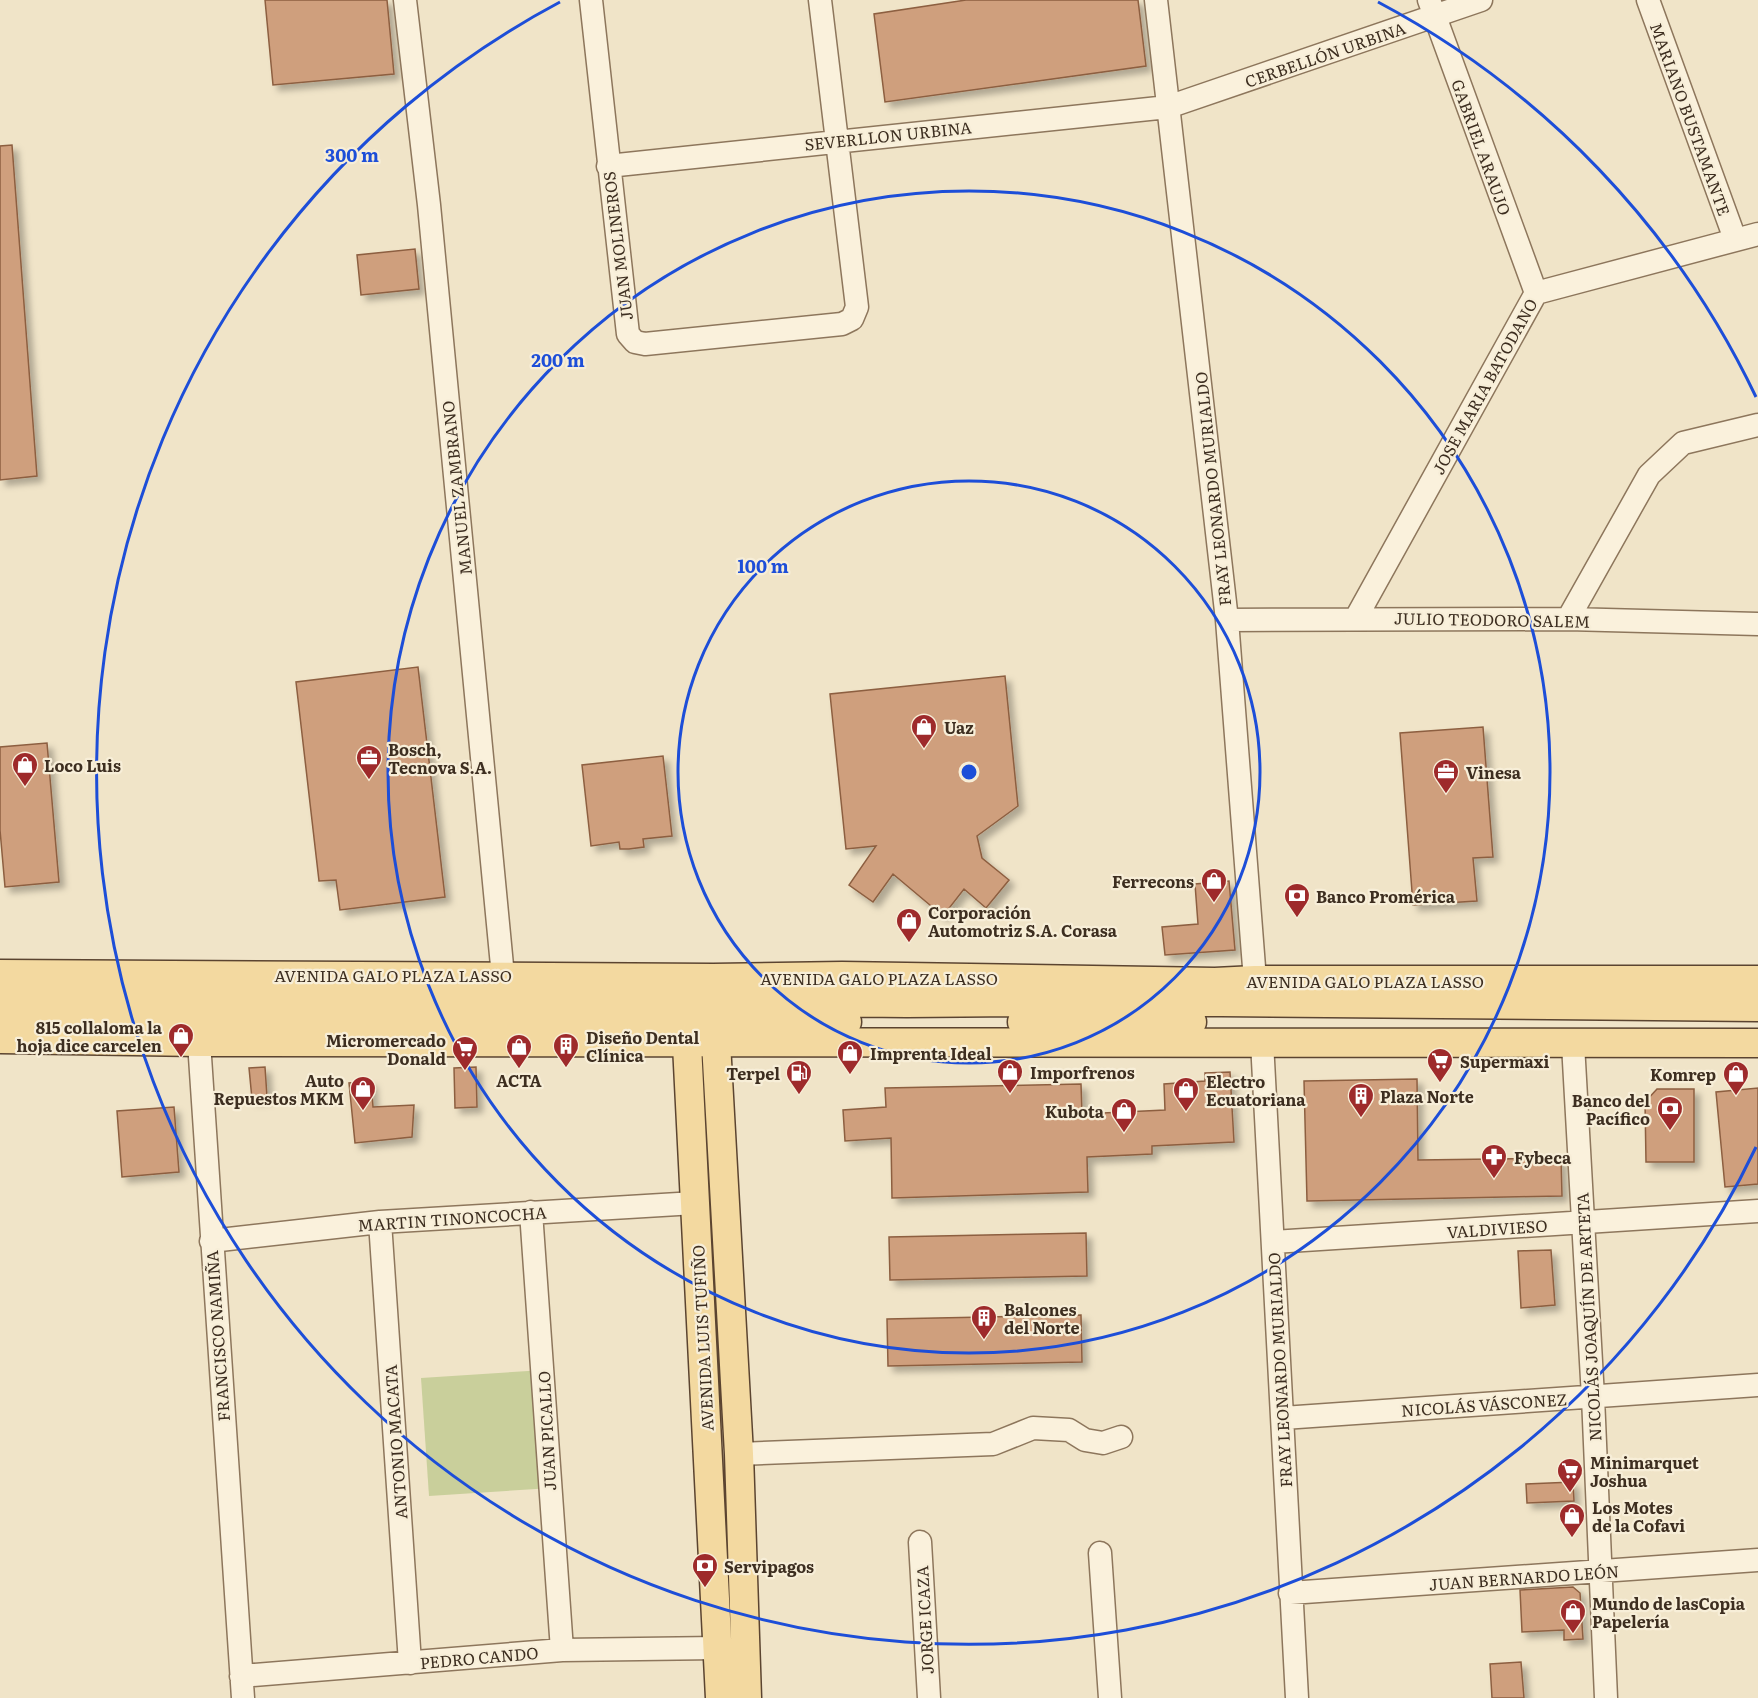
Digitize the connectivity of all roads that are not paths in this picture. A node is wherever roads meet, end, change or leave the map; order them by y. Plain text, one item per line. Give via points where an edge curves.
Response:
1 (405, 0) edge
2 (591, 0) edge
3 (820, 0) edge
4 (1156, 0) edge
5 (1481, 0) edge
6 (1648, 0) edge
7 (1432, 8) edge
8 (1168, 107) junction
9 (836, 140) junction
10 (608, 166) junction
11 (1758, 234) edge
12 (1735, 239) junction
13 (1536, 293) junction
14 (1758, 424) edge
15 (1356, 618) junction
16 (1568, 619) junction
17 (1227, 620) junction
18 (1758, 624) edge
19 (0, 974) edge
20 (503, 976) junction
21 (1255, 980) junction
22 (1758, 980) edge
23 (0, 998) edge
24 (197, 1007) junction
25 (1758, 1007) edge
26 (685, 1011) junction
27 (714, 1011) junction
28 (0, 1018) edge
29 (1758, 1026) edge
30 (0, 1039) edge
31 (1262, 1042) junction
32 (1758, 1043) edge
33 (1573, 1044) junction
34 (695, 1203) junction
35 (1758, 1211) edge
36 (531, 1212) junction
37 (380, 1222) junction
38 (1582, 1223) junction
39 (211, 1241) junction
40 (1273, 1242) junction
41 (1758, 1385) edge
42 (1593, 1397) junction
43 (1282, 1418) junction
44 (1121, 1437) dead end
45 (739, 1454) junction
46 (920, 1542) dead end
47 (1100, 1553) dead end
48 (1758, 1560) edge
49 (1601, 1571) junction
50 (1290, 1593) junction
51 (717, 1648) junction
52 (562, 1650) junction
53 (410, 1663) junction
54 (241, 1676) junction
55 (733, 1693) edge
56 (243, 1698) edge
57 (929, 1698) edge
58 (1110, 1698) edge
59 (1297, 1698) edge
60 (1606, 1698) edge

1 - 20 street, MANUEL ZAMBRANO via 429,205
2 - 10 street, JUAN MOLINEROS
3 - 9 street
4 - 8 street, FRAY LEONARDO MURIALDO
5 - 7 street, CERBELLÓN URBINA
6 - 12 street, MARIANO BUSTAMANTE
7 - 8 street, CERBELLÓN URBINA
7 - 13 street, GABRIEL ARAUJO
8 - 9 street, SEVERLLON URBINA
8 - 17 street, FRAY LEONARDO MURIALDO
9 - 10 street, SEVERLLON URBINA
9 - 10 street, JUAN MOLINEROS via 857,307 852,319 831,325 635,342 628,334
11 - 12 street, JOSE MARIA BATODANO
12 - 13 street, JOSE MARIA BATODANO
13 - 15 street, JOSE MARIA BATODANO
14 - 16 street via 1683,443 1649,474
15 - 16 street, JULIO TEODORO SALEM
15 - 17 street, JULIO TEODORO SALEM
16 - 18 street, JULIO TEODORO SALEM
17 - 21 street, FRAY LEONARDO MURIALDO
19 - 24 main road, AVENIDA GALO PLAZA LASSO
20 - 24 main road, AVENIDA GALO PLAZA LASSO
20 - 26 main road, AVENIDA GALO PLAZA LASSO
21 - 22 main road, AVENIDA GALO PLAZA LASSO
21 - 27 main road, AVENIDA GALO PLAZA LASSO via 842,976
23 - 24 main road, AVENIDA GALO PLAZA LASSO
24 - 26 main road, AVENIDA GALO PLAZA LASSO
24 - 26 main road, AVENIDA GALO PLAZA LASSO
24 - 28 main road, AVENIDA GALO PLAZA LASSO
24 - 30 main road, AVENIDA GALO PLAZA LASSO
24 - 39 street, FRANCISCO NAMIÑA
25 - 27 main road, AVENIDA GALO PLAZA LASSO via 1121,1001
26 - 27 main road, AVENIDA GALO PLAZA LASSO
26 - 27 main road, AVENIDA GALO PLAZA LASSO
26 - 34 main road, AVENIDA LUIS TUFIÑO
27 - 29 main road, AVENIDA GALO PLAZA LASSO
27 - 31 main road, AVENIDA GALO PLAZA LASSO
27 - 45 main road, AVENIDA LUIS TUFIÑO
31 - 33 main road, AVENIDA GALO PLAZA LASSO
31 - 40 street, FRAY LEONARDO MURIALDO
32 - 33 main road, AVENIDA GALO PLAZA LASSO
33 - 38 street, NICOLÁS JOAQUÍN DE ARTETA
34 - 36 street, MARTIN TINONCOCHA
34 - 51 main road, AVENIDA LUIS TUFIÑO
35 - 38 street, VALDIVIESO
36 - 37 street, MARTIN TINONCOCHA
36 - 52 street, JUAN PICALLO
37 - 39 street, MARTIN TINONCOCHA
37 - 53 street, ANTONIO MACATA
38 - 40 street, VALDIVIESO
38 - 42 street, NICOLÁS JOAQUÍN DE ARTETA
39 - 54 street, FRANCISCO NAMIÑA
40 - 43 street, FRAY LEONARDO MURIALDO
41 - 42 street, NICOLÁS VÁSCONEZ
42 - 43 street, NICOLÁS VÁSCONEZ
42 - 49 street, NICOLÁS JOAQUÍN DE ARTETA
43 - 50 street, FRAY LEONARDO MURIALDO
44 - 45 street via 1103,1443 1085,1440 1069,1430 1033,1428 993,1444
45 - 55 main road, AVENIDA LUIS TUFIÑO
46 - 57 street, JORGE ICAZA
47 - 58 street
48 - 49 street, JUAN BERNARDO LEÓN
49 - 50 street, JUAN BERNARDO LEÓN
49 - 60 street, NICOLÁS JOAQUÍN DE ARTETA
50 - 59 street, FRAY LEONARDO MURIALDO
51 - 52 street, PEDRO CANDO
51 - 55 main road, AVENIDA LUIS TUFIÑO
52 - 53 street, PEDRO CANDO
53 - 54 street, PEDRO CANDO
54 - 56 street, FRANCISCO NAMIÑA

